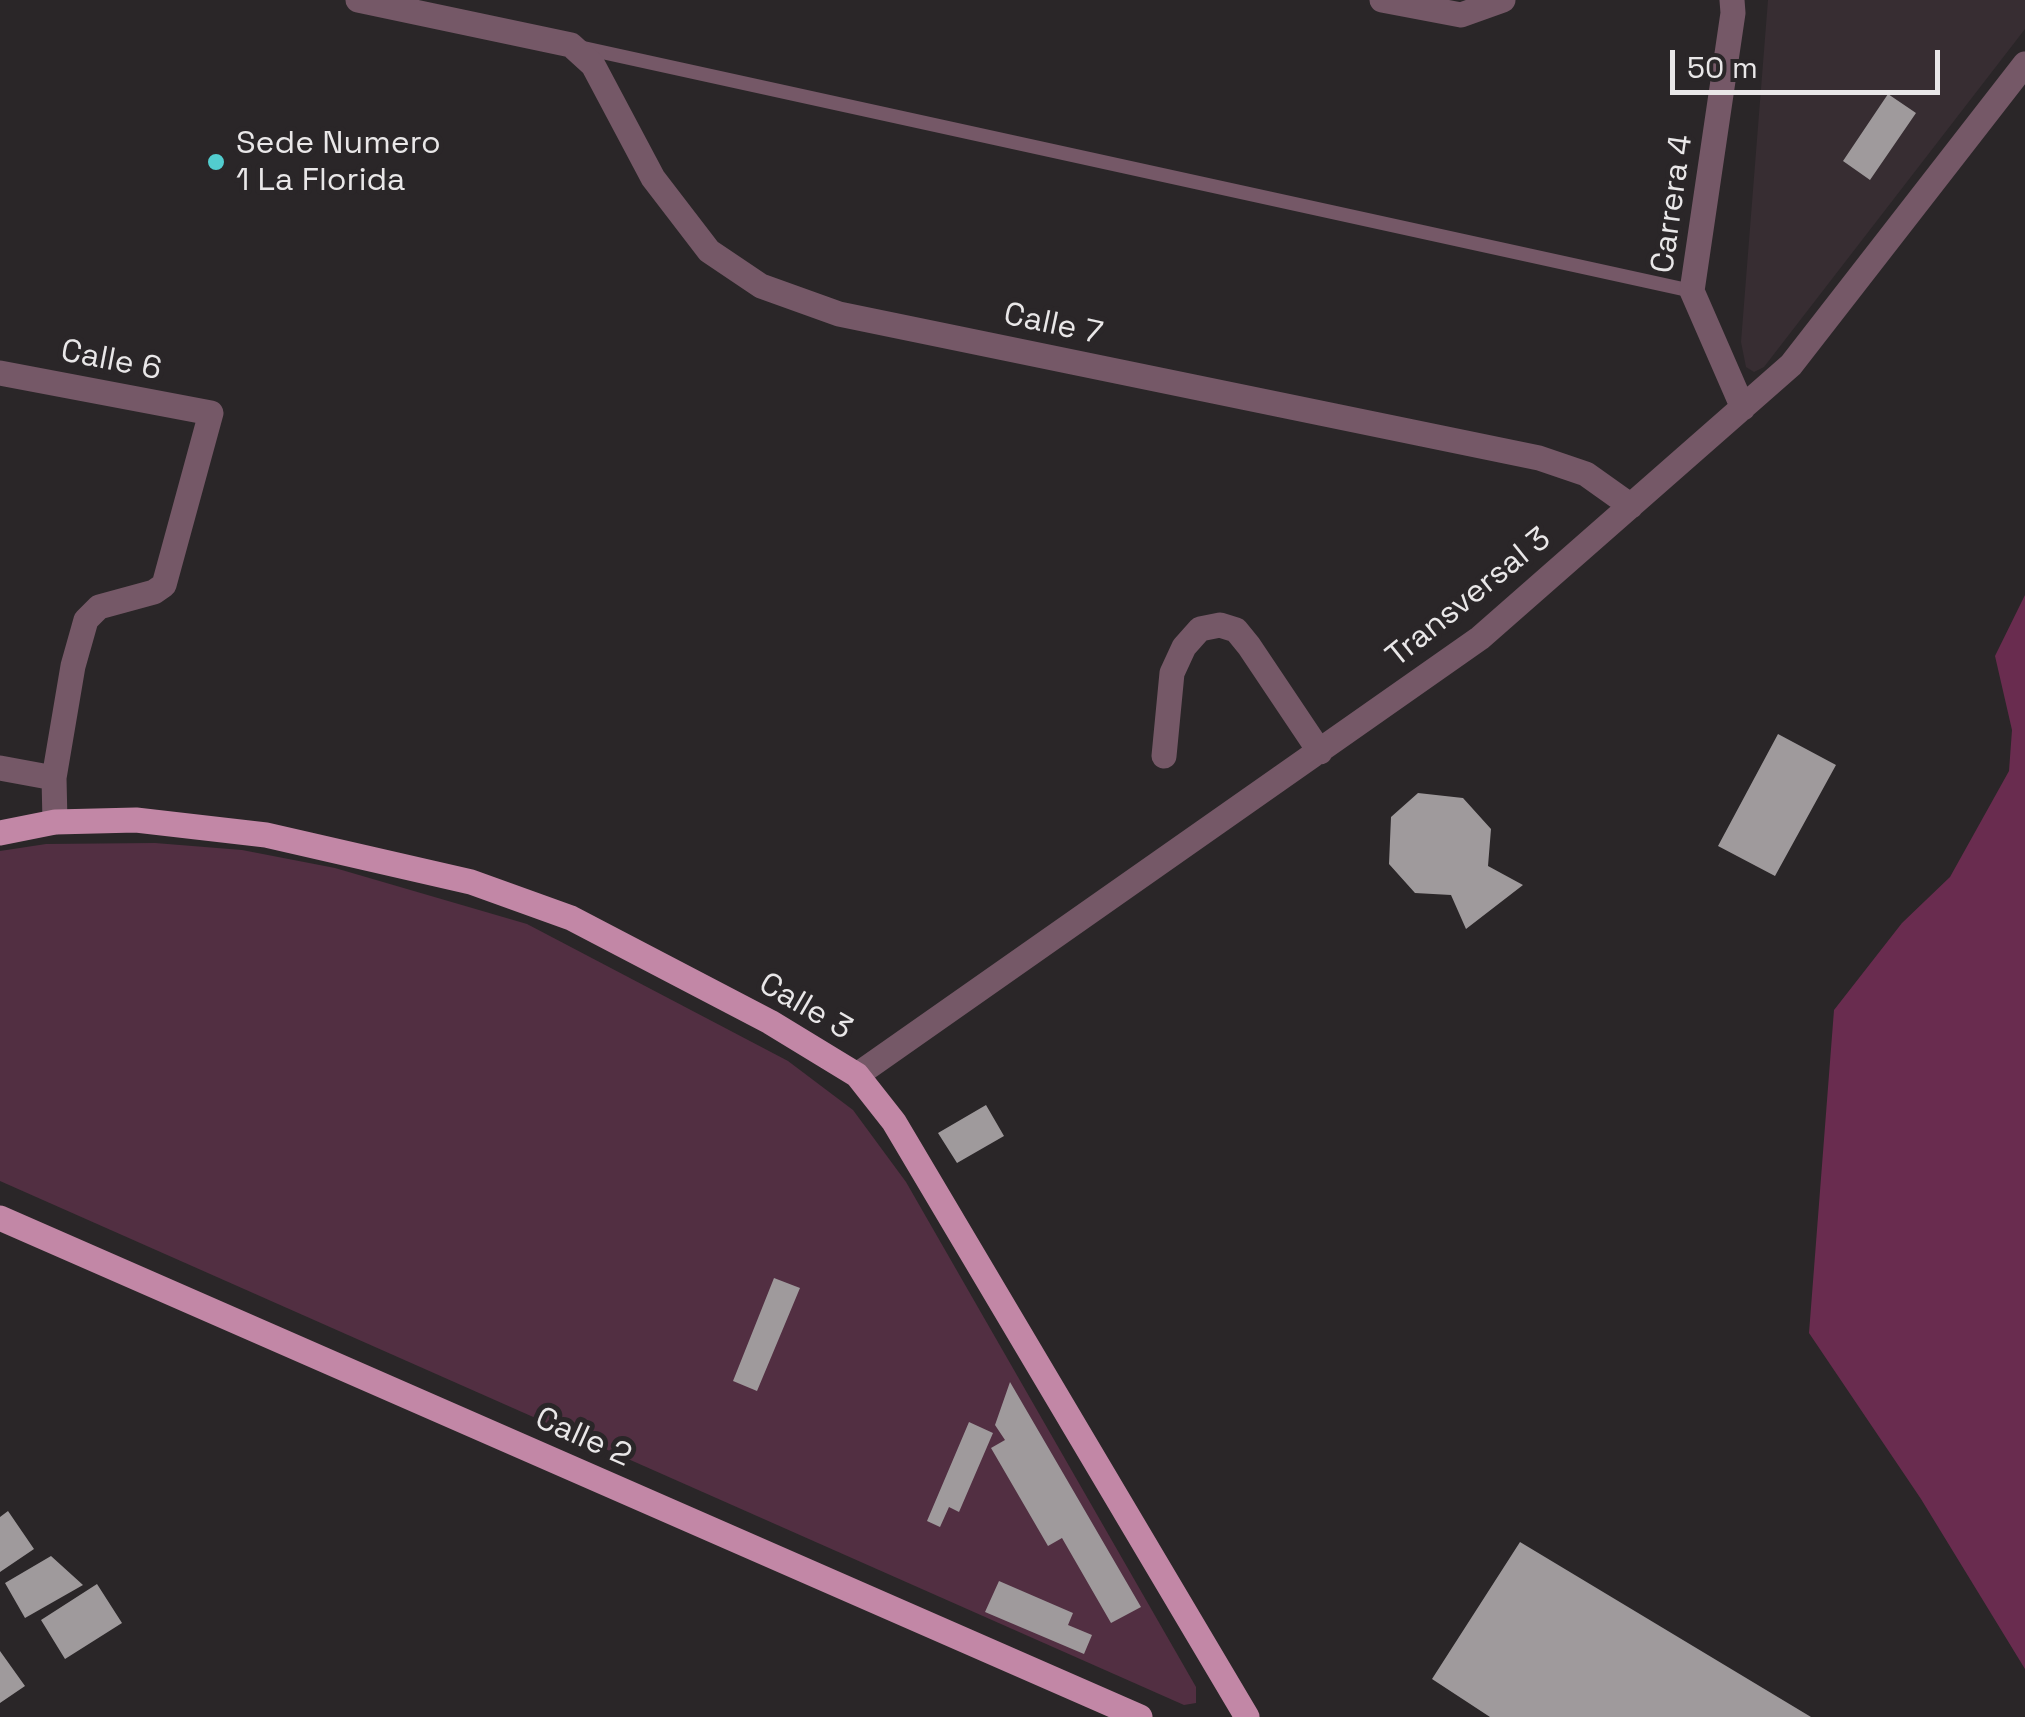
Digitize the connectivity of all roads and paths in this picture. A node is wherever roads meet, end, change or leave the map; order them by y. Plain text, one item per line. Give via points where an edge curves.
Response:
1 (358, 0) edge
2 (1382, 0) edge
3 (1502, 0) edge
4 (1732, 0) edge
5 (571, 46) junction
6 (2025, 64) edge
7 (1692, 291) junction
8 (0, 373) edge
9 (1743, 408) junction
10 (1631, 506) junction
11 (1320, 752) junction
12 (1164, 756) dead end
13 (0, 768) edge
14 (54, 778) junction
15 (55, 822) junction
16 (0, 833) edge
17 (857, 1075) junction
18 (0, 1218) edge
19 (1140, 1717) edge
20 (1247, 1717) edge

1 - 5 street
2 - 3 street via 1461,15
4 - 7 street, Carrera 4
5 - 7 lane
5 - 10 street, Calle 7 via 593,65 653,178 709,251 761,286 839,314 1539,458 1586,474
6 - 9 street, Transversal 3 via 1791,365
7 - 9 street, Carrera 4
8 - 14 street, Calle 6 via 210,413 164,585 99,608 86,620
9 - 10 street, Transversal 3
10 - 11 street, Transversal 3 via 1480,638
11 - 12 street via 1249,646 1220,624 1200,629 1172,673
11 - 17 street, Transversal 3
13 - 14 street
14 - 15 street
15 - 16 main road, Calle 3
15 - 17 main road, Calle 3 via 136,820 266,835 471,882 571,918
17 - 20 main road, Calle 3 via 894,1122
18 - 19 main road, Calle 2

